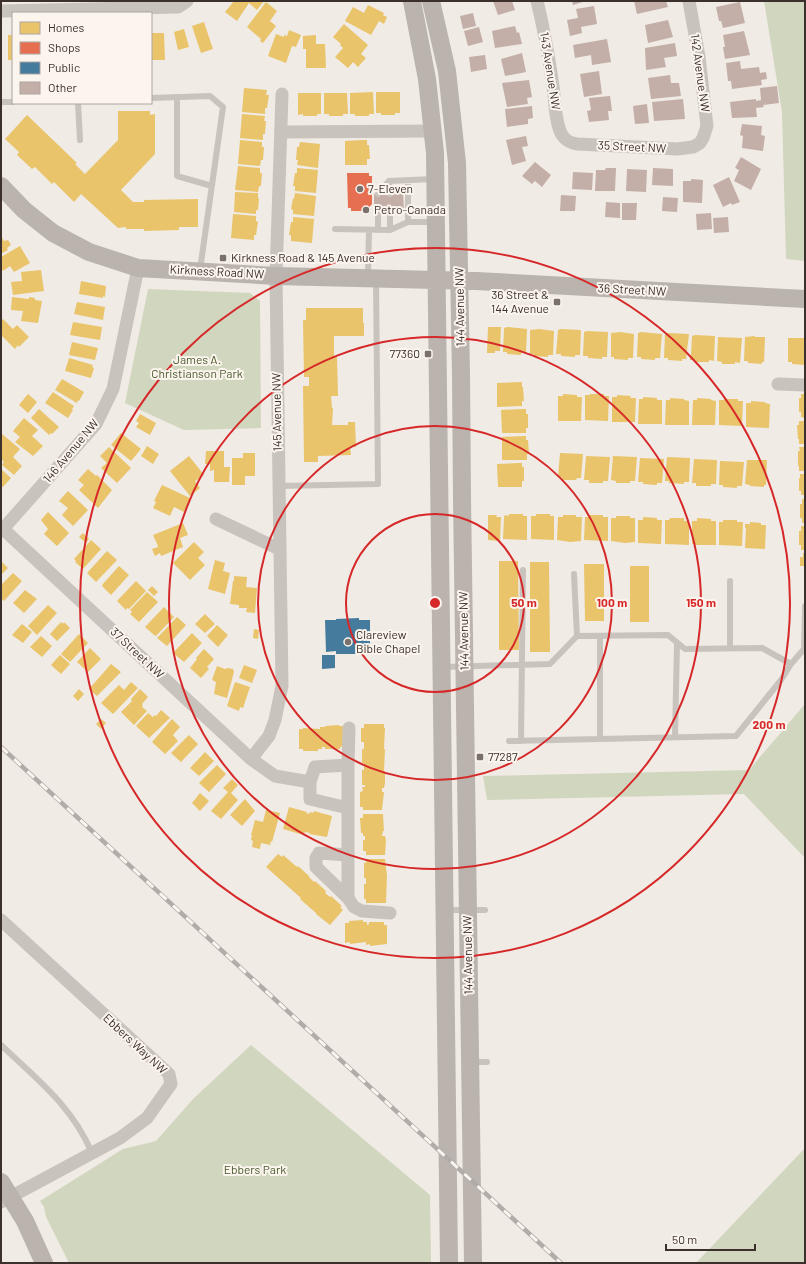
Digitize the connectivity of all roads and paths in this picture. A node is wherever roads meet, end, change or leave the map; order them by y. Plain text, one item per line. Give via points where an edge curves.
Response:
1 (187, 1) edge
2 (412, 1) edge
3 (431, 1) edge
4 (536, 1) edge
5 (689, 1) edge
6 (1, 11) edge
7 (282, 94) dead end
8 (177, 97) junction
9 (152, 98) edge
10 (1, 102) edge
11 (12, 102) edge
12 (78, 104) edge
13 (281, 132) junction
14 (432, 132) junction
15 (565, 139) joint
16 (80, 140) dead end
17 (700, 143) joint
18 (435, 179) junction
19 (408, 180) junction
20 (389, 181) junction
21 (1, 186) edge
22 (212, 186) junction
23 (378, 194) dead end
24 (390, 194) dead end
25 (378, 210) dead end
26 (390, 210) dead end
27 (408, 222) junction
28 (435, 222) junction
29 (335, 229) dead end
30 (369, 230) junction
31 (378, 230) junction
32 (390, 230) junction
33 (138, 268) junction
34 (200, 271) junction
35 (276, 276) junction
36 (372, 279) junction
37 (436, 281) junction
38 (459, 281) junction
39 (805, 299) edge
40 (778, 384) dead end
41 (805, 385) edge
42 (278, 486) junction
43 (216, 519) dead end
44 (2, 528) edge
45 (279, 549) junction
46 (523, 570) dead end
47 (574, 574) dead end
48 (730, 581) dead end
49 (805, 606) edge
50 (577, 636) junction
51 (600, 636) junction
52 (677, 642) junction
53 (730, 648) junction
54 (791, 664) junction
55 (522, 665) junction
56 (442, 666) junction
57 (464, 667) junction
58 (349, 728) dead end
59 (675, 737) junction
60 (600, 739) junction
61 (521, 740) junction
62 (509, 741) dead end
63 (251, 759) junction
64 (348, 765) junction
65 (310, 782) junction
66 (348, 808) junction
67 (348, 855) junction
68 (348, 898) junction
69 (444, 910) junction
70 (476, 910) junction
71 (390, 913) dead end
72 (1, 920) edge
73 (1, 1045) edge
74 (92, 1153) junction
75 (1, 1182) edge
76 (6, 1199) edge
77 (44, 1263) edge
78 (449, 1263) edge
79 (473, 1263) edge

1 - 6 street via 178,7 19,8
2 - 14 main road, 144 Avenue NW via 426,79
3 - 38 main road, 144 Avenue NW via 447,71 457,162
4 - 15 street, 143 Avenue NW via 558,124
5 - 17 street, 142 Avenue NW via 707,118
7 - 13 street, 145 Avenue NW
8 - 9 lane
8 - 22 lane via 177,176
8 - 22 lane via 210,96 223,107
10 - 11 lane
12 - 16 lane
13 - 14 street
13 - 35 street, 145 Avenue NW
14 - 18 main road, 144 Avenue NW
15 - 17 street, 35 Street NW via 577,144 677,149 693,147
18 - 19 lane
18 - 28 main road, 144 Avenue NW
19 - 20 lane
19 - 27 lane
20 - 23 lane
20 - 24 lane
21 - 33 main road, Kirkness Road NW via 24,210 53,233 89,252
22 - 34 lane
25 - 31 lane
26 - 32 lane
27 - 28 lane
27 - 32 lane
28 - 37 main road, 144 Avenue NW
29 - 30 lane
30 - 31 lane
30 - 36 lane
31 - 32 lane
33 - 34 main road, Kirkness Road NW
33 - 44 street, 146 Avenue NW via 113,389 96,424
34 - 35 main road, Kirkness Road NW
35 - 36 main road, Kirkness Road NW
35 - 42 street, 145 Avenue NW
36 - 37 main road, Kirkness Road NW
36 - 42 lane via 378,484
37 - 38 main road, Kirkness Road NW
37 - 56 main road, 144 Avenue NW
38 - 39 main road, 36 Street NW
38 - 57 main road, 144 Avenue NW
40 - 41 street
42 - 45 street, 145 Avenue NW
43 - 45 street
44 - 63 street, 37 Street NW
45 - 63 street, 145 Avenue NW via 282,686 269,736
46 - 55 lane
47 - 50 lane
48 - 53 lane
49 - 54 lane via 804,649
50 - 51 lane
50 - 55 lane via 550,664
51 - 52 lane via 668,635
51 - 60 lane
52 - 53 lane via 685,649
52 - 59 lane
53 - 54 lane via 762,648
54 - 59 lane via 736,736
55 - 57 lane
55 - 61 lane
56 - 57 lane
56 - 69 main road, 144 Avenue NW
57 - 70 main road, 144 Avenue NW
58 - 64 street
59 - 60 lane
60 - 61 lane
61 - 62 lane
63 - 65 street, 37 Street NW via 275,776
64 - 65 street via 315,767
64 - 66 street
65 - 66 street via 310,799
66 - 67 street
67 - 68 street
67 - 68 street via 319,853 316,858 316,867
68 - 71 street via 354,907 362,911
69 - 70 lane
69 - 78 main road, 144 Avenue NW
70 - 79 main road, 144 Avenue NW via 478,1062
72 - 74 street, Ebbers Way NW via 169,1074 172,1084 147,1118 120,1138
73 - 74 lane via 58,1100 78,1127
74 - 76 street, Ebbers Way NW
75 - 76 main road
76 - 77 main road via 34,1240

